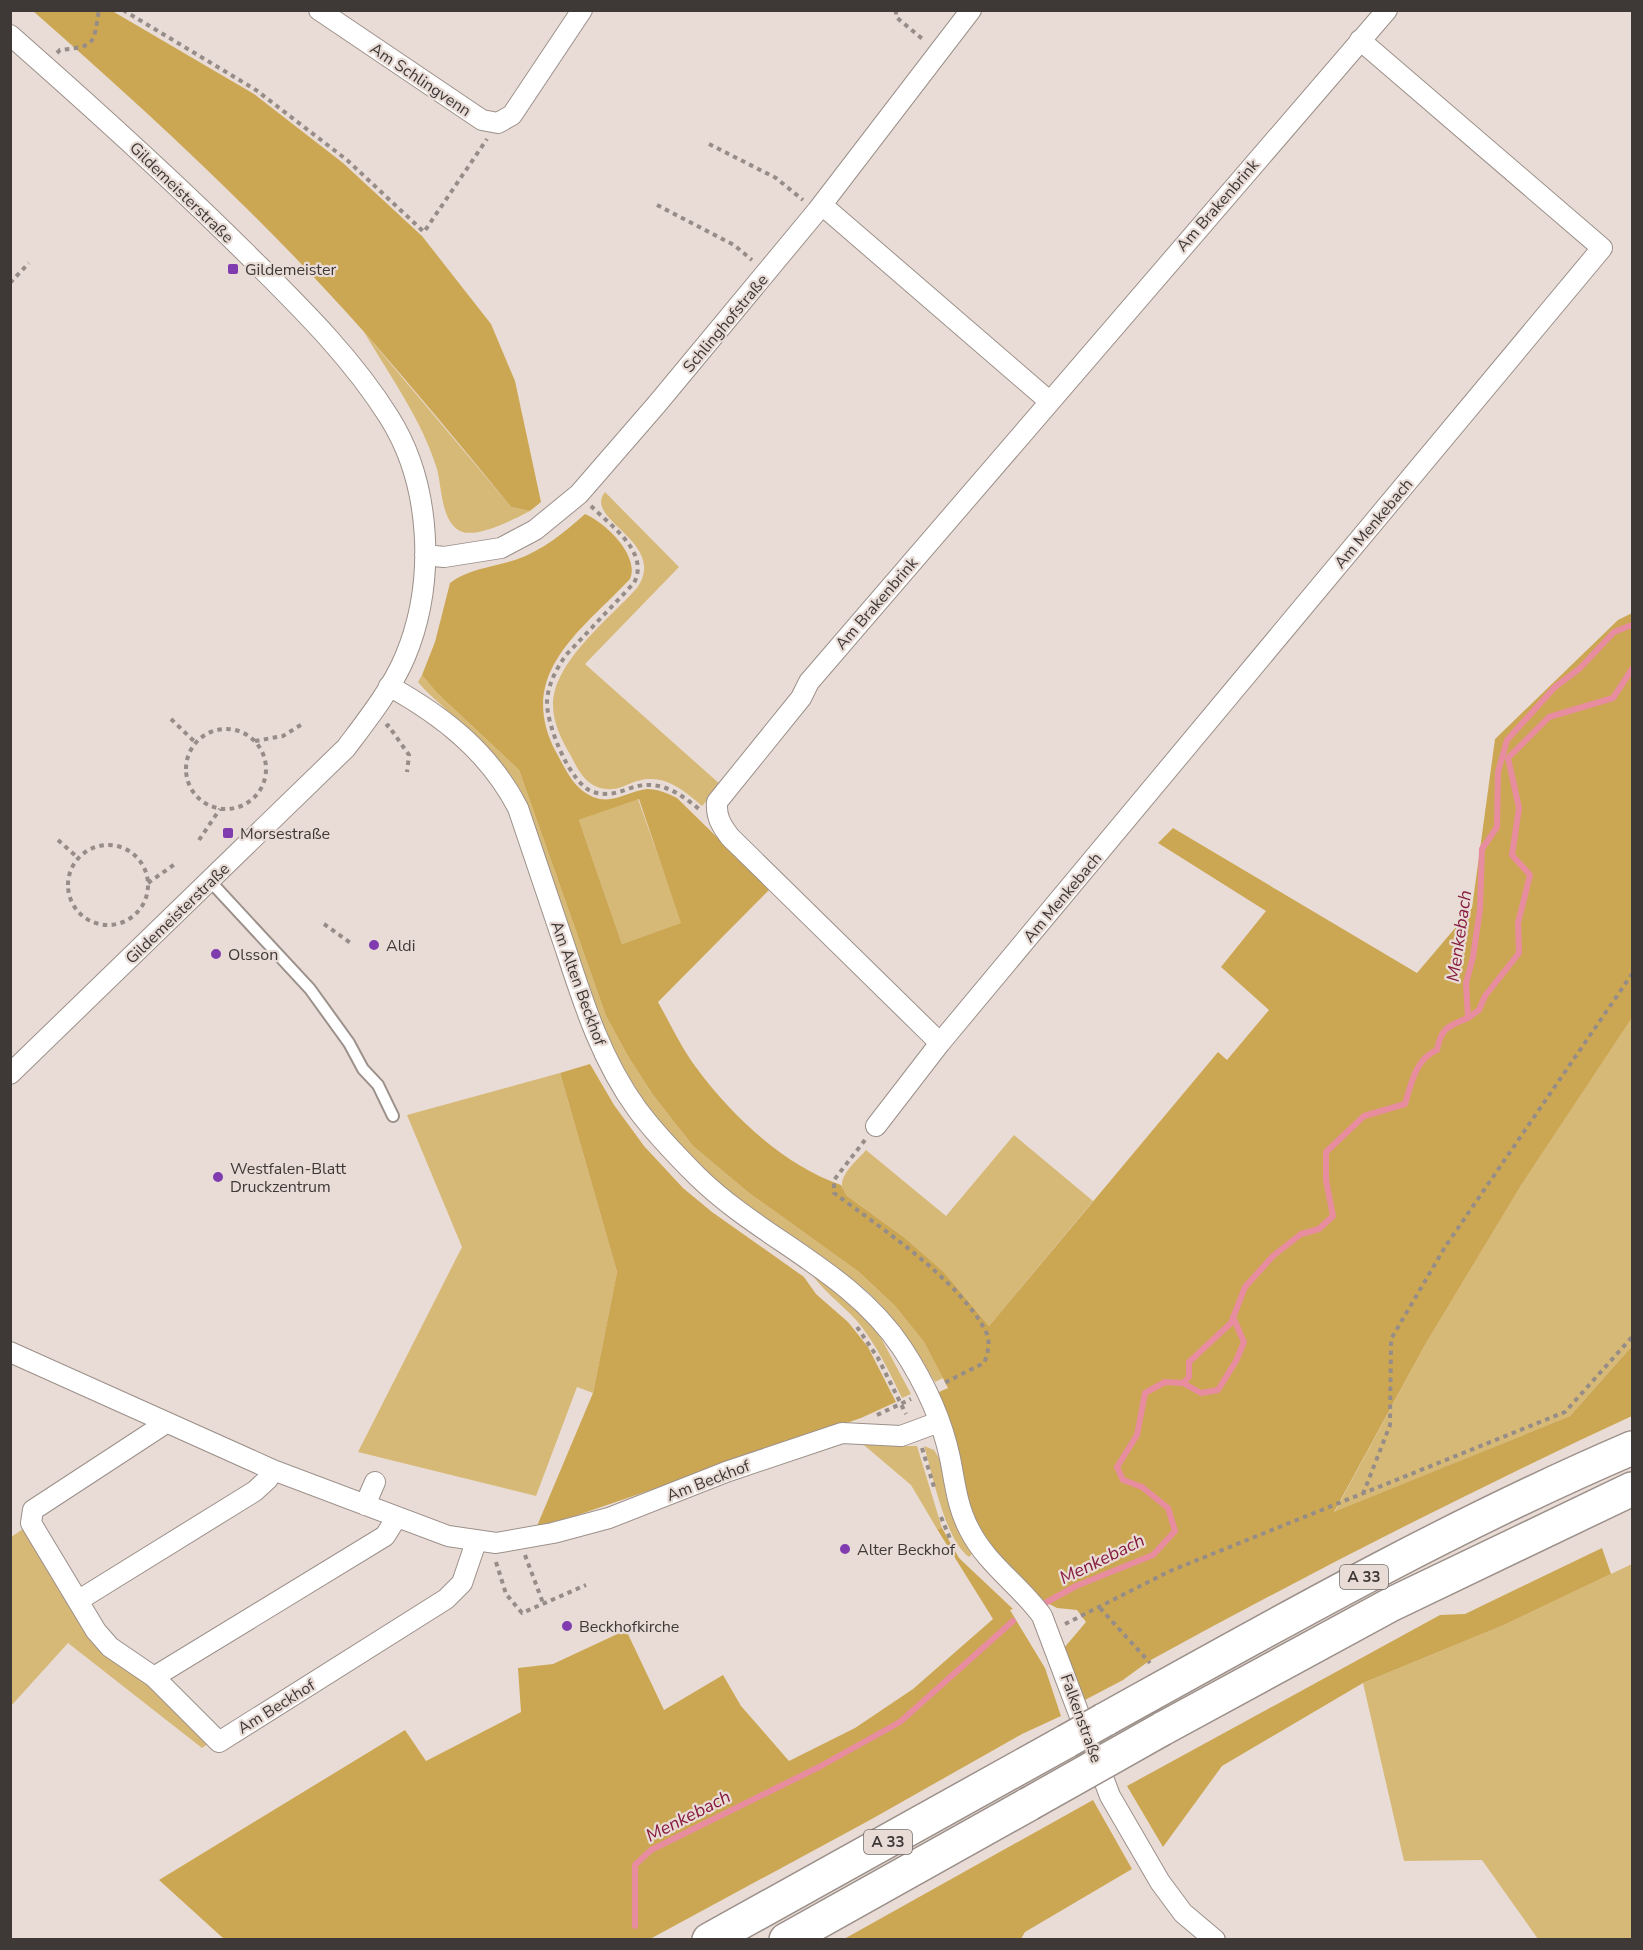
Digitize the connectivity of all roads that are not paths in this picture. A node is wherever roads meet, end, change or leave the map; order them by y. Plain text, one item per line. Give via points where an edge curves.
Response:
1 (319, 10) edge
2 (582, 10) edge
3 (1387, 10) edge
4 (966, 12) edge
5 (10, 35) edge
6 (1360, 40) junction
7 (820, 208) junction
8 (1049, 401) junction
9 (425, 555) junction
10 (389, 686) junction
11 (210, 881) junction
12 (940, 1043) junction
13 (10, 1074) edge
14 (393, 1116) dead end
15 (876, 1126) road end
16 (10, 1353) edge
17 (939, 1422) junction
18 (166, 1423) junction
19 (1632, 1448) edge
20 (273, 1470) junction
21 (375, 1482) dead end
22 (1632, 1489) edge
23 (955, 1494) joint
24 (365, 1505) junction
25 (397, 1517) junction
26 (476, 1542) junction
27 (79, 1600) junction
28 (154, 1677) junction
29 (708, 1940) edge
30 (786, 1940) edge
31 (1215, 1940) edge

1 - 2 street, Am Schlingvenn via 482,120 498,123 512,115
3 - 6 street, Am Brakenbrink
4 - 7 street, Schlinghofstraße
5 - 9 street, Gildemeisterstraße via 211,218 349,362 390,419 405,450 421,506
6 - 8 street, Am Brakenbrink
6 - 12 street, Am Menkebach via 1602,248
7 - 8 street
7 - 9 street, Schlinghofstraße via 579,494 535,530 501,548 444,557
8 - 12 street, Am Brakenbrink via 809,682 801,698 717,802 721,825 730,837
9 - 10 street, Gildemeisterstraße via 415,627
10 - 11 street, Gildemeisterstraße via 364,725 316,779
10 - 17 street, Am Alten Beckhof via 460,733 506,786 518,808 592,1026 637,1108 698,1177 755,1222 832,1274 863,1302 902,1347
11 - 13 street, Gildemeisterstraße
11 - 14 lane via 310,989 378,1085
12 - 15 street, Am Menkebach
16 - 18 street, Am Beckhof
17 - 23 street, Am Alten Beckhof
17 - 26 street, Am Beckhof via 901,1436 842,1432 609,1518 520,1540
18 - 20 street, Am Beckhof
18 - 27 street, Am Beckhof via 33,1510 31,1523
19 - 29 highway, A 33, bridge via 1555,1481 1356,1581
20 - 24 street, Am Beckhof
20 - 27 street via 255,1491
21 - 24 street
22 - 30 highway, A 33, bridge via 1392,1604
23 - 31 street, Falkenstraße via 980,1550 1031,1600 1050,1632 1110,1796 1137,1844 1183,1913
24 - 25 street, Am Beckhof
25 - 26 street, Am Beckhof
25 - 28 street via 385,1536
26 - 28 street, Am Beckhof via 462,1583 446,1599 219,1742
27 - 28 street, Am Beckhof via 110,1647

